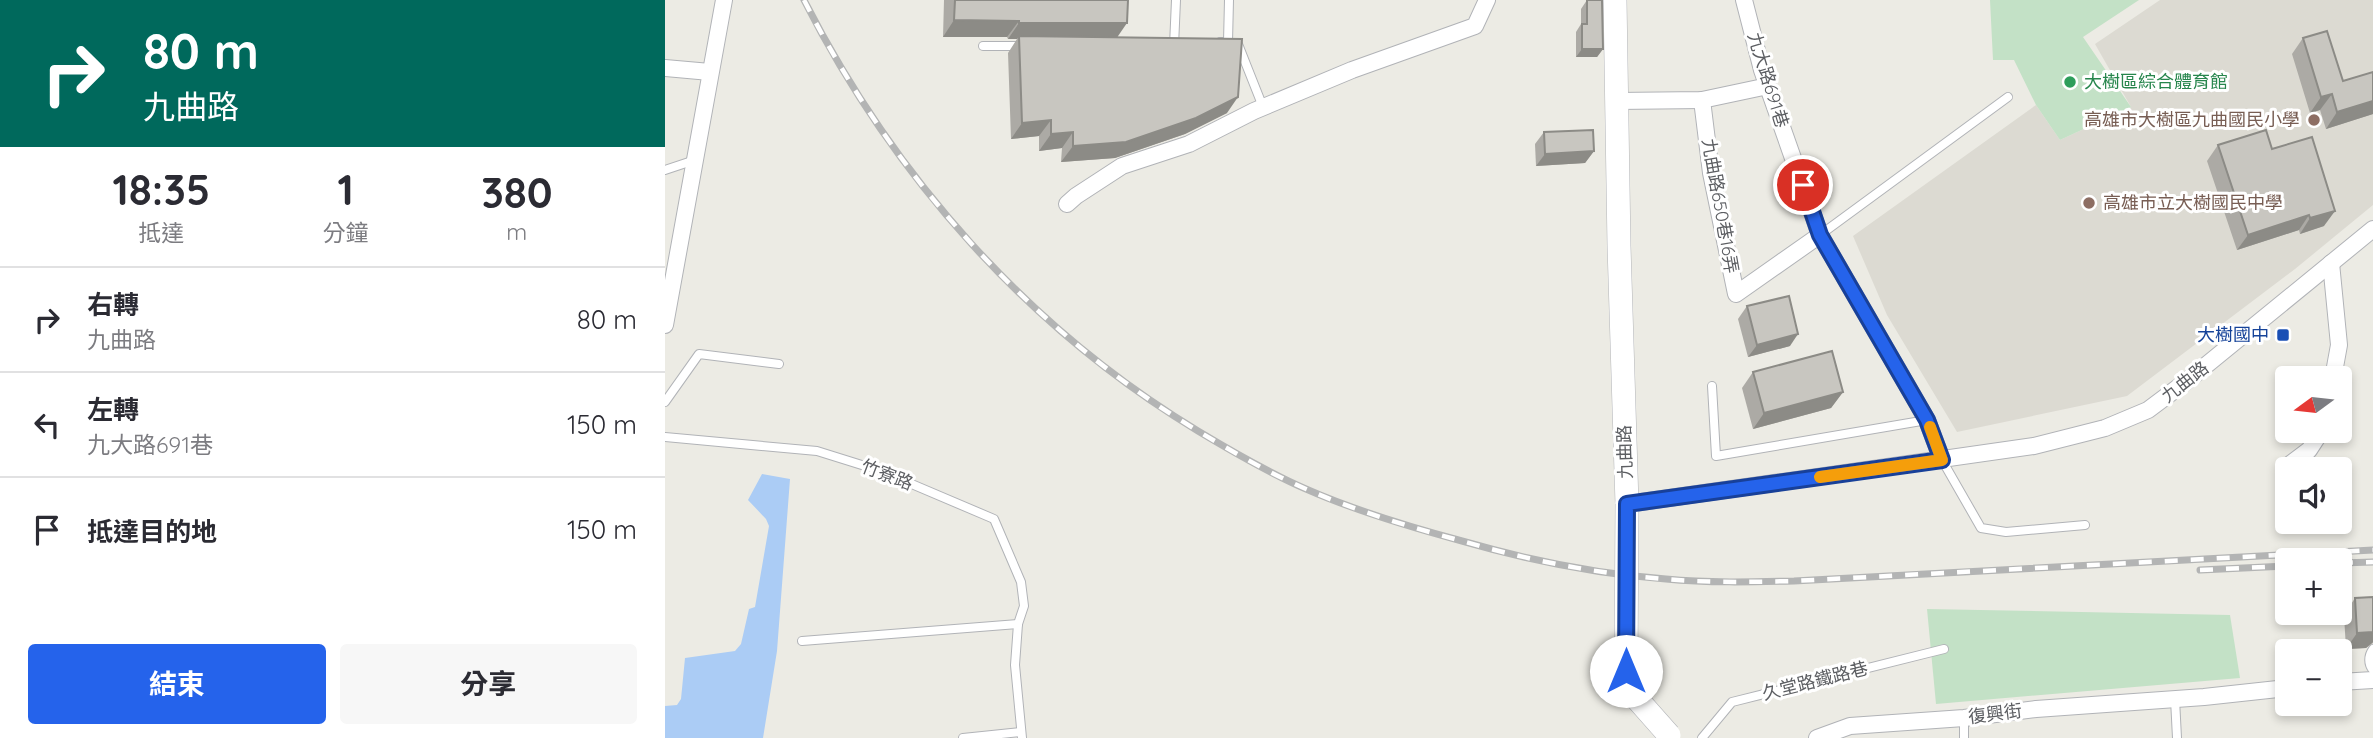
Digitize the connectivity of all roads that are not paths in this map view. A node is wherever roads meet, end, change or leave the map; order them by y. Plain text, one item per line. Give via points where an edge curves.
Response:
1 (724, 0) edge
2 (1176, 0) edge
3 (1229, 0) edge
4 (1487, 0) edge
5 (1615, 0) edge
6 (1744, 0) edge
7 (1228, 42) junction
8 (1214, 43) edge
9 (1187, 45) edge
10 (982, 46) dead end
11 (1037, 46) edge
12 (1160, 46) edge
13 (1174, 46) junction
14 (665, 68) edge
15 (710, 72) junction
16 (1768, 86) junction
17 (2008, 97) dead end
18 (1702, 100) junction
19 (1617, 101) junction
20 (1263, 107) junction
21 (695, 160) junction
22 (665, 170) edge
23 (1067, 204) dead end
24 (2373, 229) edge
25 (1820, 235) junction
26 (2331, 263) junction
27 (665, 325) edge
28 (779, 364) dead end
29 (2335, 366) edge
30 (1712, 386) dead end
31 (665, 402) edge
32 (1927, 420) junction
33 (665, 437) edge
34 (2314, 443) edge
35 (2300, 457) edge
36 (1942, 460) junction
37 (1627, 504) junction
38 (2085, 525) dead end
39 (1018, 624) junction
40 (802, 640) dead end
41 (1944, 649) dead end
42 (2373, 649) edge
43 (2373, 670) edge
44 (2373, 680) edge
45 (2352, 681) edge
46 (2275, 689) edge
47 (2175, 699) junction
48 (1964, 718) junction
49 (1021, 735) edge
50 (1670, 736) edge
51 (963, 738) edge
52 (1702, 738) edge
53 (1817, 738) edge
54 (1964, 738) edge
55 (2177, 738) edge

1 - 15 street
2 - 13 lane
3 - 7 lane
4 - 20 street via 1475,26
5 - 19 street, 九曲路
6 - 16 street, 九大路691巷
7 - 8 lane
7 - 20 lane via 1239,44
9 - 13 lane
10 - 11 lane
12 - 13 lane
14 - 15 street
15 - 21 street
16 - 18 street
16 - 25 street, 九大路691巷
17 - 25 lane
18 - 19 street
18 - 25 street, 九曲路650巷16弄 via 1711,173 1736,294
19 - 37 street, 九曲路
20 - 23 street via 1189,144 1122,166
21 - 22 lane
21 - 27 street
24 - 26 street, 九曲路
25 - 32 street, 九大路691巷
26 - 29 street via 2339,345
26 - 36 street, 九曲路 via 2148,410 2105,428 2034,446
28 - 31 lane via 699,354
30 - 32 lane via 1716,456
32 - 36 street, 九大路691巷
33 - 39 lane, 竹寮路 via 817,451 881,471 994,519 1021,582 1024,606
34 - 35 street
36 - 37 street, 九曲路
36 - 38 lane via 1981,528 2006,532
37 - 50 street, bridge via 1626,671 1638,700
39 - 40 lane
39 - 49 lane, 竹寮路 via 1015,665
41 - 52 lane, 久堂路鐵路巷 via 1732,702
42 - 43 lane via 2369,665
44 - 45 street
46 - 47 street, 復興街
47 - 48 street, 復興街
47 - 55 lane
48 - 53 street, 復興街 via 1850,726
48 - 54 lane
49 - 51 lane, 竹寮路

